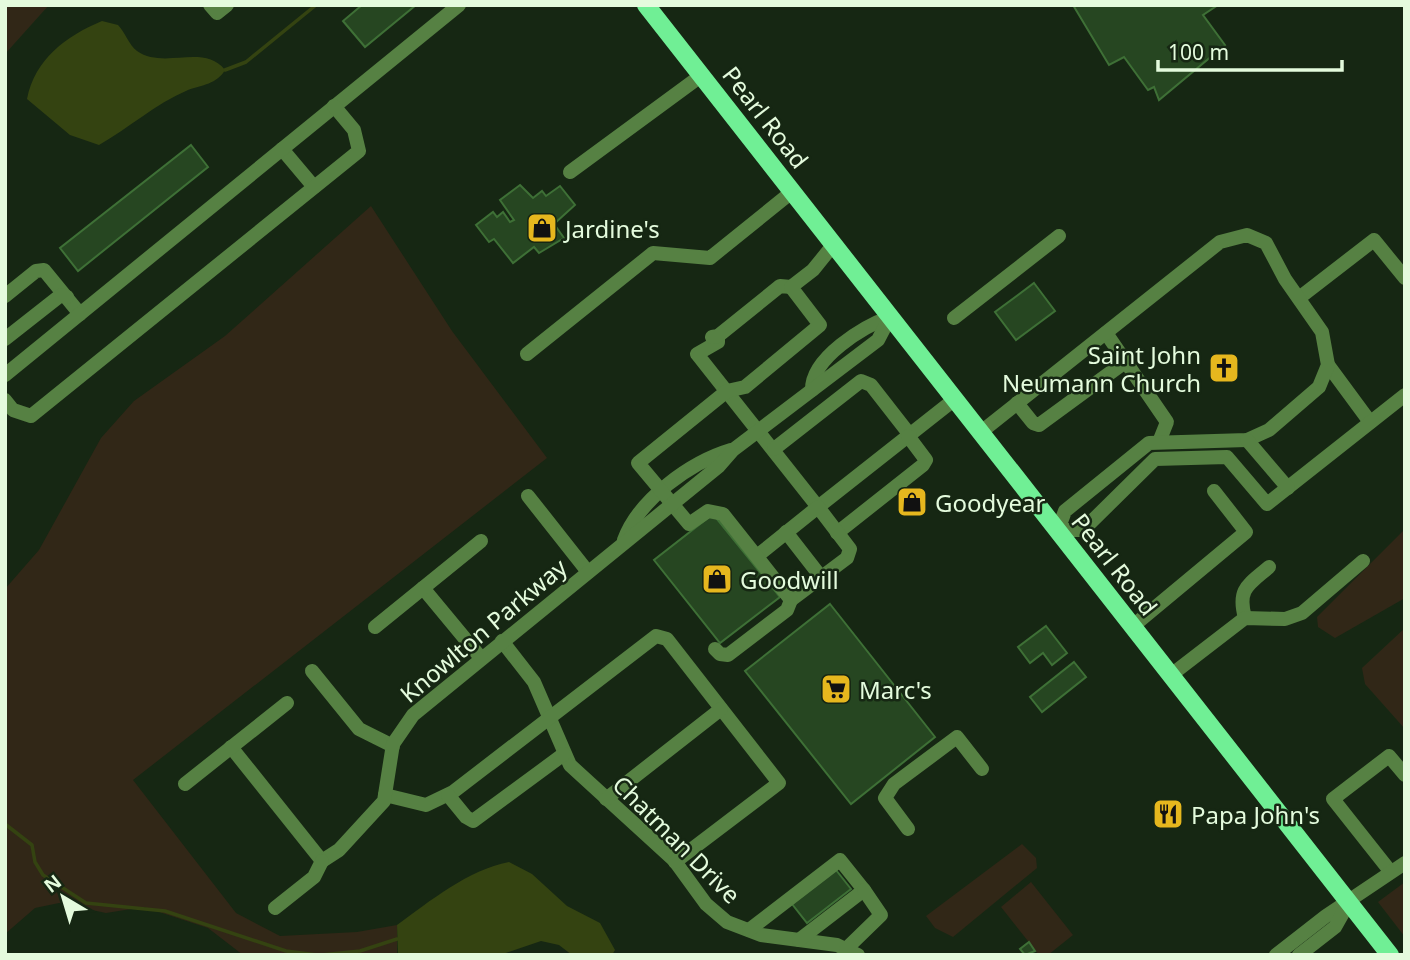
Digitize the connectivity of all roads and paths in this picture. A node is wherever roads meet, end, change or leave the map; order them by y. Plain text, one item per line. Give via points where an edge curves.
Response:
1 (210, 5) edge
2 (227, 5) edge
3 (459, 5) edge
4 (646, 5) edge
5 (702, 75) junction
6 (334, 106) junction
7 (282, 149) junction
8 (570, 172) dead end
9 (314, 187) junction
10 (793, 191) junction
11 (1059, 236) dead end
12 (839, 250) junction
13 (1405, 278) edge
14 (790, 287) junction
15 (5, 296) edge
16 (67, 297) junction
17 (1298, 298) junction
18 (80, 314) junction
19 (890, 317) junction
20 (954, 318) dead end
21 (1106, 333) junction
22 (5, 339) edge
23 (527, 354) dead end
24 (1125, 362) junction
25 (1328, 365) junction
26 (5, 375) edge
27 (727, 391) junction
28 (1405, 395) edge
29 (5, 400) edge
30 (955, 400) junction
31 (1017, 403) junction
32 (1370, 422) junction
33 (759, 430) junction
34 (981, 432) junction
35 (909, 436) junction
36 (1247, 440) junction
37 (1154, 442) junction
38 (774, 449) junction
39 (733, 450) junction
40 (1155, 459) junction
41 (1288, 488) junction
42 (1214, 491) dead end
43 (661, 492) junction
44 (528, 496) dead end
45 (672, 503) junction
46 (818, 507) junction
47 (1058, 530) junction
48 (786, 532) junction
49 (837, 533) junction
50 (481, 541) dead end
51 (623, 545) junction
52 (757, 556) junction
53 (1363, 561) dead end
54 (1269, 567) dead end
55 (588, 572) junction
56 (821, 577) junction
57 (423, 588) junction
58 (791, 600) junction
59 (1245, 618) junction
60 (1133, 626) junction
61 (374, 627) dead end
62 (502, 641) junction
63 (715, 649) dead end
64 (481, 658) junction
65 (312, 671) dead end
66 (1171, 674) junction
67 (287, 703) dead end
68 (721, 709) junction
69 (548, 720) junction
70 (393, 746) junction
71 (231, 747) junction
72 (564, 754) junction
73 (982, 769) dead end
74 (1405, 775) edge
75 (185, 784) dead end
76 (385, 794) junction
77 (448, 794) junction
78 (606, 799) junction
79 (908, 830) dead end
80 (322, 861) junction
81 (675, 862) junction
82 (1405, 863) edge
83 (1390, 871) junction
84 (864, 890) junction
85 (1349, 902) junction
86 (275, 908) dead end
87 (749, 930) junction
88 (799, 940) junction
89 (852, 952) edge
90 (1276, 955) edge
91 (1300, 955) edge
92 (1390, 955) edge

1 - 2 street via 216,13
3 - 6 street
4 - 5 main road, Pearl Road
5 - 8 street
5 - 10 main road, Pearl Road
6 - 7 street
6 - 9 street via 354,130 359,151
7 - 9 street
7 - 18 street
9 - 29 street via 31,415 13,411
10 - 12 main road, Pearl Road
10 - 23 street via 710,258 653,253
11 - 20 street
12 - 14 street
12 - 19 main road, Pearl Road
13 - 17 street via 1374,240
14 - 27 street via 780,286 701,352
14 - 27 street via 820,325 745,387
15 - 16 street via 36,271 44,270
16 - 18 street
16 - 22 street via 61,295
17 - 21 street via 1266,243 1248,235 1220,242
17 - 25 street via 1322,332
18 - 26 street
19 - 30 main road, Pearl Road
19 - 33 street, Knowlton Parkway via 867,325 826,359 812,379 812,390
21 - 24 street
21 - 31 street
24 - 31 street via 1039,425
24 - 37 street via 1167,422
25 - 32 street
25 - 36 street via 1319,387 1269,430
27 - 33 street
27 - 43 street via 638,463
28 - 32 street
30 - 34 main road, Pearl Road
30 - 35 street
31 - 34 street
32 - 41 street
33 - 38 street
33 - 39 street, Knowlton Parkway
34 - 47 main road, Pearl Road
35 - 38 street via 871,385 861,382
35 - 46 street
35 - 49 street via 926,460 923,466
36 - 37 street
36 - 41 street
37 - 40 street
37 - 47 street via 1065,511
38 - 46 street
39 - 43 street, Knowlton Parkway via 709,457
39 - 45 street, Knowlton Parkway
40 - 41 street via 1227,457 1267,504
40 - 47 street via 1083,530
42 - 60 street via 1246,532
43 - 45 street
43 - 51 street, Knowlton Parkway via 628,529
44 - 55 street
45 - 51 street, Knowlton Parkway
45 - 52 street via 689,524 708,511 723,514
46 - 48 street
46 - 49 street
47 - 60 main road, Pearl Road
48 - 52 street
48 - 56 street
49 - 56 street via 850,550 847,558
50 - 57 street
51 - 55 street, Knowlton Parkway
52 - 58 street
53 - 59 street via 1302,613 1285,619
54 - 59 street via 1244,590
55 - 62 street, Knowlton Parkway
56 - 58 street
57 - 61 street
57 - 64 street
58 - 63 street via 787,610 728,655
59 - 66 street
60 - 66 main road, Pearl Road
62 - 64 street, Knowlton Parkway
62 - 69 street, Chatman Drive via 534,682
64 - 70 street, Knowlton Parkway via 412,715
65 - 70 street via 359,729
66 - 85 main road, Pearl Road
67 - 71 street
68 - 69 street via 667,639 656,636
68 - 78 street
68 - 81 street via 779,783
69 - 72 street, Chatman Drive
69 - 77 street
70 - 76 street, Knowlton Parkway
71 - 75 street
71 - 80 street
72 - 77 street via 473,821
72 - 78 street, Chatman Drive via 569,765
73 - 79 street via 957,737 894,784 885,798
74 - 83 street via 1389,756 1333,799
76 - 77 street via 426,805
76 - 80 street, Knowlton Parkway via 369,820 340,850
78 - 81 street, Chatman Drive
80 - 86 street, Knowlton Parkway via 314,877
81 - 87 street, Chatman Drive via 706,904 727,922
82 - 83 street
83 - 85 street
84 - 87 street via 840,860
84 - 88 street
84 - 89 street via 881,915
85 - 90 street
85 - 91 street via 1335,927
85 - 92 main road, Pearl Road
87 - 88 street, Chatman Drive
88 - 89 street, Chatman Drive

